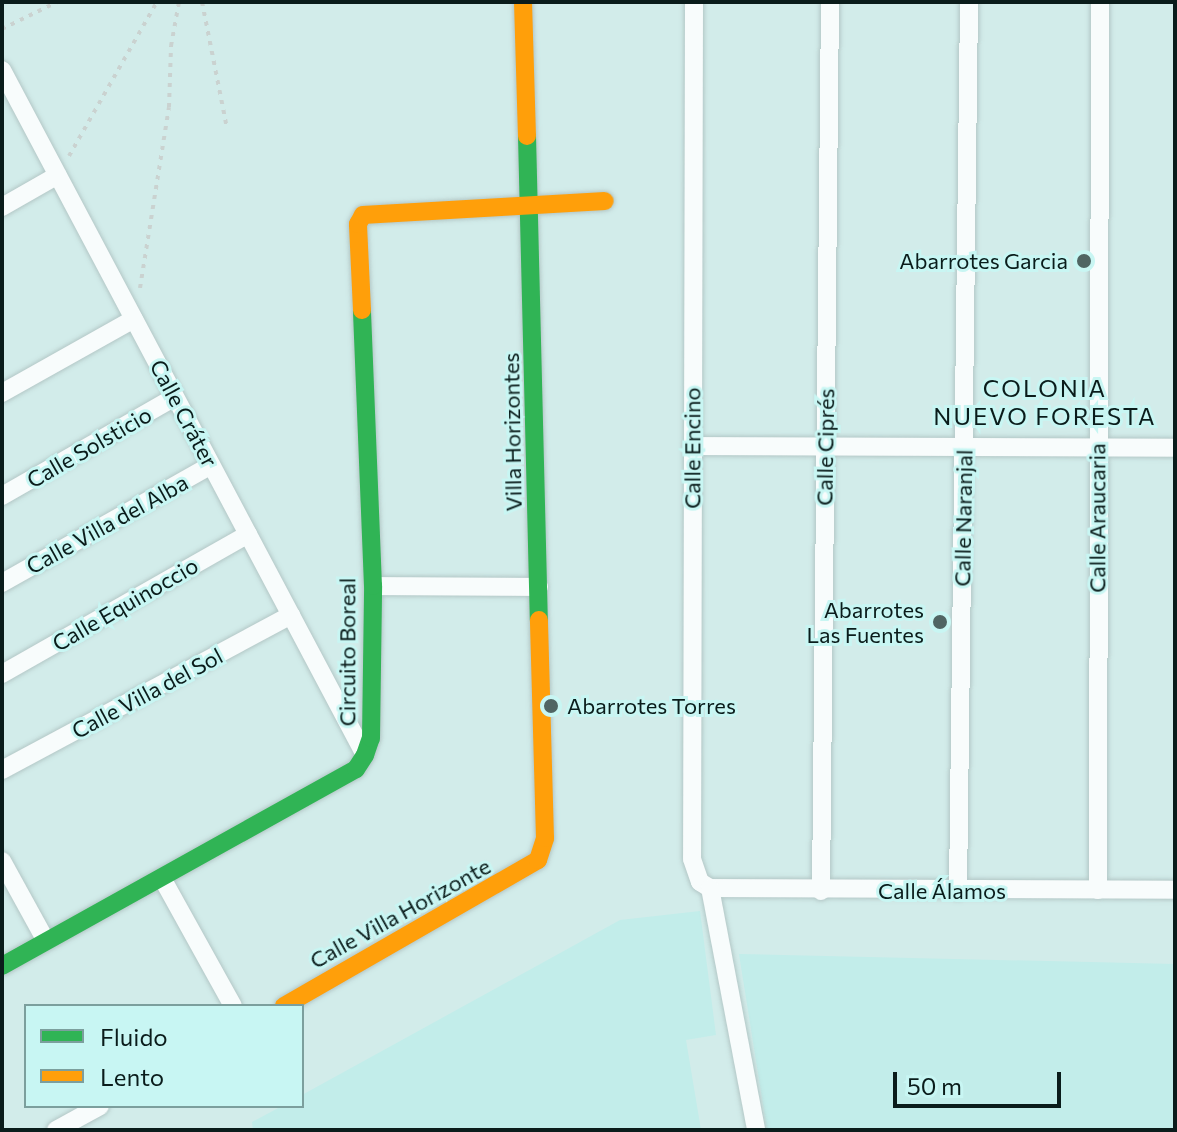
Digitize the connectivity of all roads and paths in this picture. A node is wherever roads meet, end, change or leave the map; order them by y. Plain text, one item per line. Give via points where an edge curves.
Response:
1 (57, 2) edge
2 (157, 2) edge
3 (179, 2) edge
4 (202, 2) edge
5 (523, 2) edge
6 (694, 2) edge
7 (830, 2) edge
8 (969, 2) edge
9 (1100, 2) edge
10 (2, 29) edge
11 (2, 70) edge
12 (227, 128) dead end
13 (58, 175) junction
14 (605, 201) dead end
15 (531, 203) junction
16 (2, 207) edge
17 (134, 319) junction
18 (2, 393) edge
19 (175, 397) junction
20 (964, 445) junction
21 (692, 446) junction
22 (1097, 446) junction
23 (1175, 448) edge
24 (825, 449) junction
25 (211, 465) junction
26 (2, 496) edge
27 (248, 534) junction
28 (2, 583) edge
29 (373, 586) junction
30 (539, 587) junction
31 (291, 615) junction
32 (2, 674) edge
33 (365, 755) junction
34 (2, 770) edge
35 (538, 860) joint
36 (2, 861) edge
37 (162, 878) junction
38 (710, 888) junction
39 (1098, 890) junction
40 (1175, 890) edge
41 (821, 891) junction
42 (958, 891) junction
43 (46, 941) junction
44 (2, 966) edge
45 (232, 1004) edge
46 (287, 1004) edge
47 (96, 1108) edge
48 (56, 1130) edge
49 (756, 1130) edge

1 - 10 path
2 - 13 path
3 - 17 path via 151,239
4 - 12 path
5 - 15 street, Villa Horizontes
6 - 21 street, Calle Encino
7 - 24 street, Calle Ciprés
8 - 20 street, Calle Naranjal
9 - 22 street, Calle Araucaria
11 - 13 street, Calle Cráter
13 - 16 street
13 - 17 street, Calle Cráter
14 - 15 street
15 - 29 street, Circuito Boreal via 374,210 358,224
15 - 30 street, Villa Horizontes
17 - 18 street
17 - 19 street, Calle Cráter
19 - 25 street, Calle Cráter
19 - 26 street, Calle Solsticio
20 - 22 street
20 - 24 street
20 - 42 street, Calle Naranjal
21 - 24 street
21 - 38 street, Calle Encino via 692,859 700,882
22 - 23 street
22 - 39 street, Calle Araucaria
24 - 41 street, Calle Ciprés
25 - 27 street, Calle Cráter
25 - 28 street, Calle Villa del Alba
27 - 31 street, Calle Cráter
27 - 32 street, Calle Equinoccio
29 - 30 street
29 - 33 street, Circuito Boreal via 371,738
30 - 35 street, Villa Horizontes via 545,838
31 - 33 street, Calle Cráter
31 - 34 street, Calle Villa del Sol
33 - 37 street, Circuito Boreal via 356,769
35 - 46 street, Calle Villa Horizonte
36 - 43 street
37 - 43 street, Circuito Boreal
37 - 45 street
38 - 41 street, Calle Álamos
38 - 49 street, Calle Encino
39 - 40 street, Calle Álamos
39 - 42 street, Calle Álamos
41 - 42 street, Calle Álamos
43 - 44 street, Circuito Boreal
47 - 48 street

